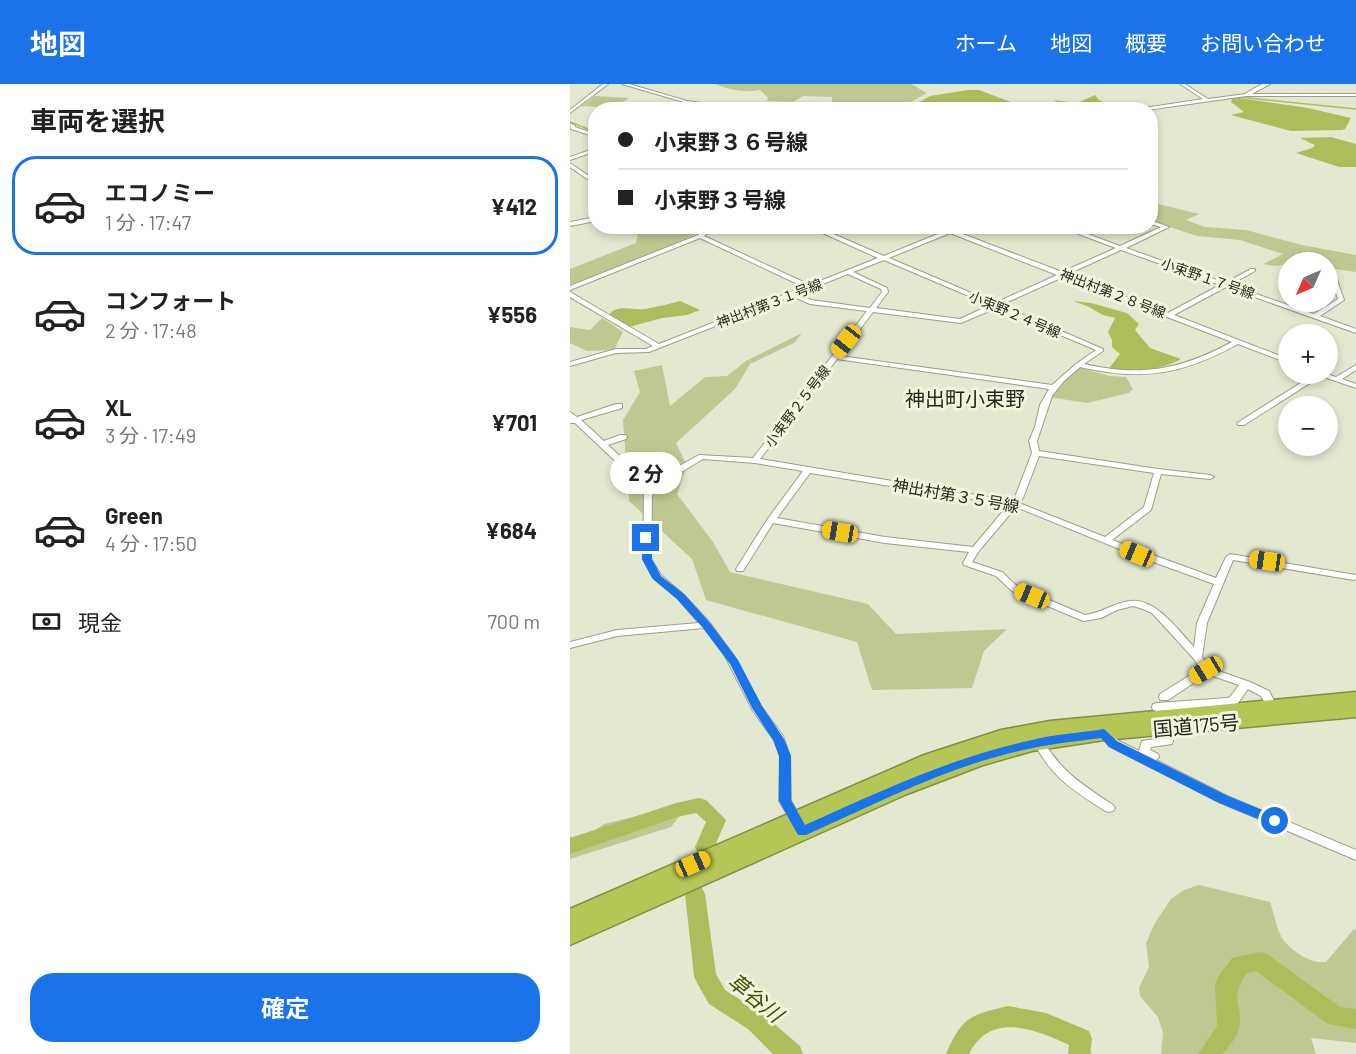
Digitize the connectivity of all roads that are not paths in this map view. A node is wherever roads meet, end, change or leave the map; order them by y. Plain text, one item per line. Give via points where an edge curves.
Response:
1 (606, 84) edge
2 (624, 84) edge
3 (1182, 84) edge
4 (1267, 84) edge
5 (1356, 93) edge
6 (1246, 94) junction
7 (1324, 96) junction
8 (1347, 96) junction
9 (1356, 100) edge
10 (1209, 101) junction
11 (687, 102) edge
12 (1158, 107) edge
13 (570, 112) edge
14 (571, 125) edge
15 (588, 127) edge
16 (588, 133) edge
17 (588, 152) edge
18 (570, 159) edge
19 (570, 165) edge
20 (578, 173) junction
21 (570, 175) edge
22 (588, 179) edge
23 (588, 221) edge
24 (570, 224) edge
25 (1158, 224) edge
26 (1158, 231) edge
27 (703, 234) edge
28 (828, 234) edge
29 (946, 234) edge
30 (956, 234) edge
31 (1081, 234) edge
32 (1151, 234) edge
33 (700, 236) junction
34 (1120, 248) junction
35 (884, 258) junction
36 (1253, 270) dead end
37 (849, 272) junction
38 (1064, 275) junction
39 (1226, 284) junction
40 (810, 287) junction
41 (570, 288) edge
42 (570, 294) edge
43 (792, 294) junction
44 (995, 306) junction
45 (871, 311) junction
46 (1322, 312) edge
47 (1169, 315) junction
48 (1315, 316) junction
49 (1356, 331) edge
50 (1238, 341) junction
51 (659, 346) junction
52 (834, 357) junction
53 (1278, 357) edge
54 (570, 364) edge
55 (1078, 365) junction
56 (1356, 367) edge
57 (1338, 378) edge
58 (1338, 379) edge
59 (1304, 384) edge
60 (1356, 386) edge
61 (1053, 387) junction
62 (619, 406) dead end
63 (572, 418) edge
64 (1241, 423) dead end
65 (623, 437) dead end
66 (603, 444) junction
67 (1036, 453) junction
68 (755, 461) junction
69 (808, 470) junction
70 (1158, 471) junction
71 (1210, 477) dead end
72 (651, 490) junction
73 (1015, 504) junction
74 (771, 520) junction
75 (1106, 540) junction
76 (975, 550) junction
77 (740, 569) dead end
78 (1354, 578) dead end
79 (1218, 582) junction
80 (707, 625) junction
81 (570, 645) edge
82 (1197, 657) junction
83 (1206, 670) junction
84 (1246, 684) junction
85 (1164, 698) dead end
86 (1356, 699) edge
87 (1157, 707) dead end
88 (1356, 710) edge
89 (1275, 712) junction
90 (1104, 734) junction
91 (1168, 741) dead end
92 (1039, 743) junction
93 (1167, 771) junction
94 (1109, 808) dead end
95 (799, 825) junction
96 (1356, 855) edge
97 (570, 919) edge
98 (570, 935) edge

1 - 13 street
2 - 11 street
3 - 10 street
4 - 6 street
5 - 7 street
5 - 8 street
6 - 7 street
6 - 10 street
7 - 8 street
8 - 9 street
10 - 12 street
14 - 15 street
14 - 16 street
17 - 18 street
19 - 20 street
20 - 21 street
20 - 22 street
23 - 24 street
25 - 26 street via 1166,227
27 - 33 street
28 - 35 street, 小束野２４号線
29 - 35 street, 神出村第３１号線
30 - 38 street, 神出村第２８号線
31 - 34 street, 小束野１７号線
32 - 34 street
33 - 40 street
33 - 41 street
34 - 38 street
34 - 39 street, 小束野１７号線
35 - 37 street, 神出村第３１号線
35 - 44 street, 小束野２４号線
36 - 39 street
37 - 40 street, 神出村第３１号線
37 - 45 street, 小束野２５号線 via 884,288
38 - 44 street
38 - 47 street, 神出村第２８号線
39 - 47 street
39 - 48 street, 小束野１７号線
40 - 43 street, 神出村第３１号線
42 - 51 street
43 - 45 street via 810,302
43 - 51 street, 神出村第３１号線
44 - 45 street via 961,321
44 - 55 street, 小束野２４号線 via 1101,350
45 - 52 street, 小束野２５号線
46 - 48 street
47 - 50 street, 神出村第２８号線
48 - 49 street, 小束野１７号線
50 - 53 street, 神出村第２８号線
50 - 55 street via 1209,358 1173,369 1133,375
51 - 54 street, 神出村第３１号線 via 647,351 600,354
52 - 61 street
52 - 68 street, 小束野２５号線
55 - 61 street, 小束野２４号線
56 - 57 street
58 - 60 street
59 - 64 street
61 - 67 street, 小束野２４号線 via 1033,441
62 - 63 street
63 - 66 street
65 - 66 street
66 - 72 street
67 - 70 street
67 - 73 street, 小束野２４号線
68 - 69 street, 神出村第３５号線
68 - 72 street, 神出村第３５号線 via 702,457
69 - 73 street, 神出村第３５号線
69 - 74 street
70 - 71 street
70 - 75 street via 1148,508
72 - 80 street via 647,559 657,578
73 - 75 street, 神出村第３５号線
73 - 76 street, 小束野２４号線
74 - 76 street via 885,540
74 - 77 street
75 - 79 street, 神出村第３５号線
76 - 82 street via 968,563 999,574 1015,589 1084,618 1133,603 1155,611
78 - 79 street via 1230,557
79 - 82 street via 1202,623
80 - 81 street via 617,633
80 - 95 street via 779,739 785,756 785,801
82 - 83 street
83 - 84 street
83 - 85 street
84 - 87 street via 1228,702
84 - 89 street via 1265,694
86 - 89 highway, 国道175号
88 - 89 highway, 国道175号
89 - 90 highway, 国道175号
89 - 95 highway, 国道175号 via 1050,728 1001,737 932,760
90 - 92 highway, 国道175号
90 - 93 street via 1113,744
91 - 93 street via 1146,744 1144,752 1166,763
92 - 94 street via 1060,774
92 - 95 highway, 国道175号 via 927,776
93 - 96 street
95 - 97 highway, 国道175号
95 - 98 highway, 国道175号

